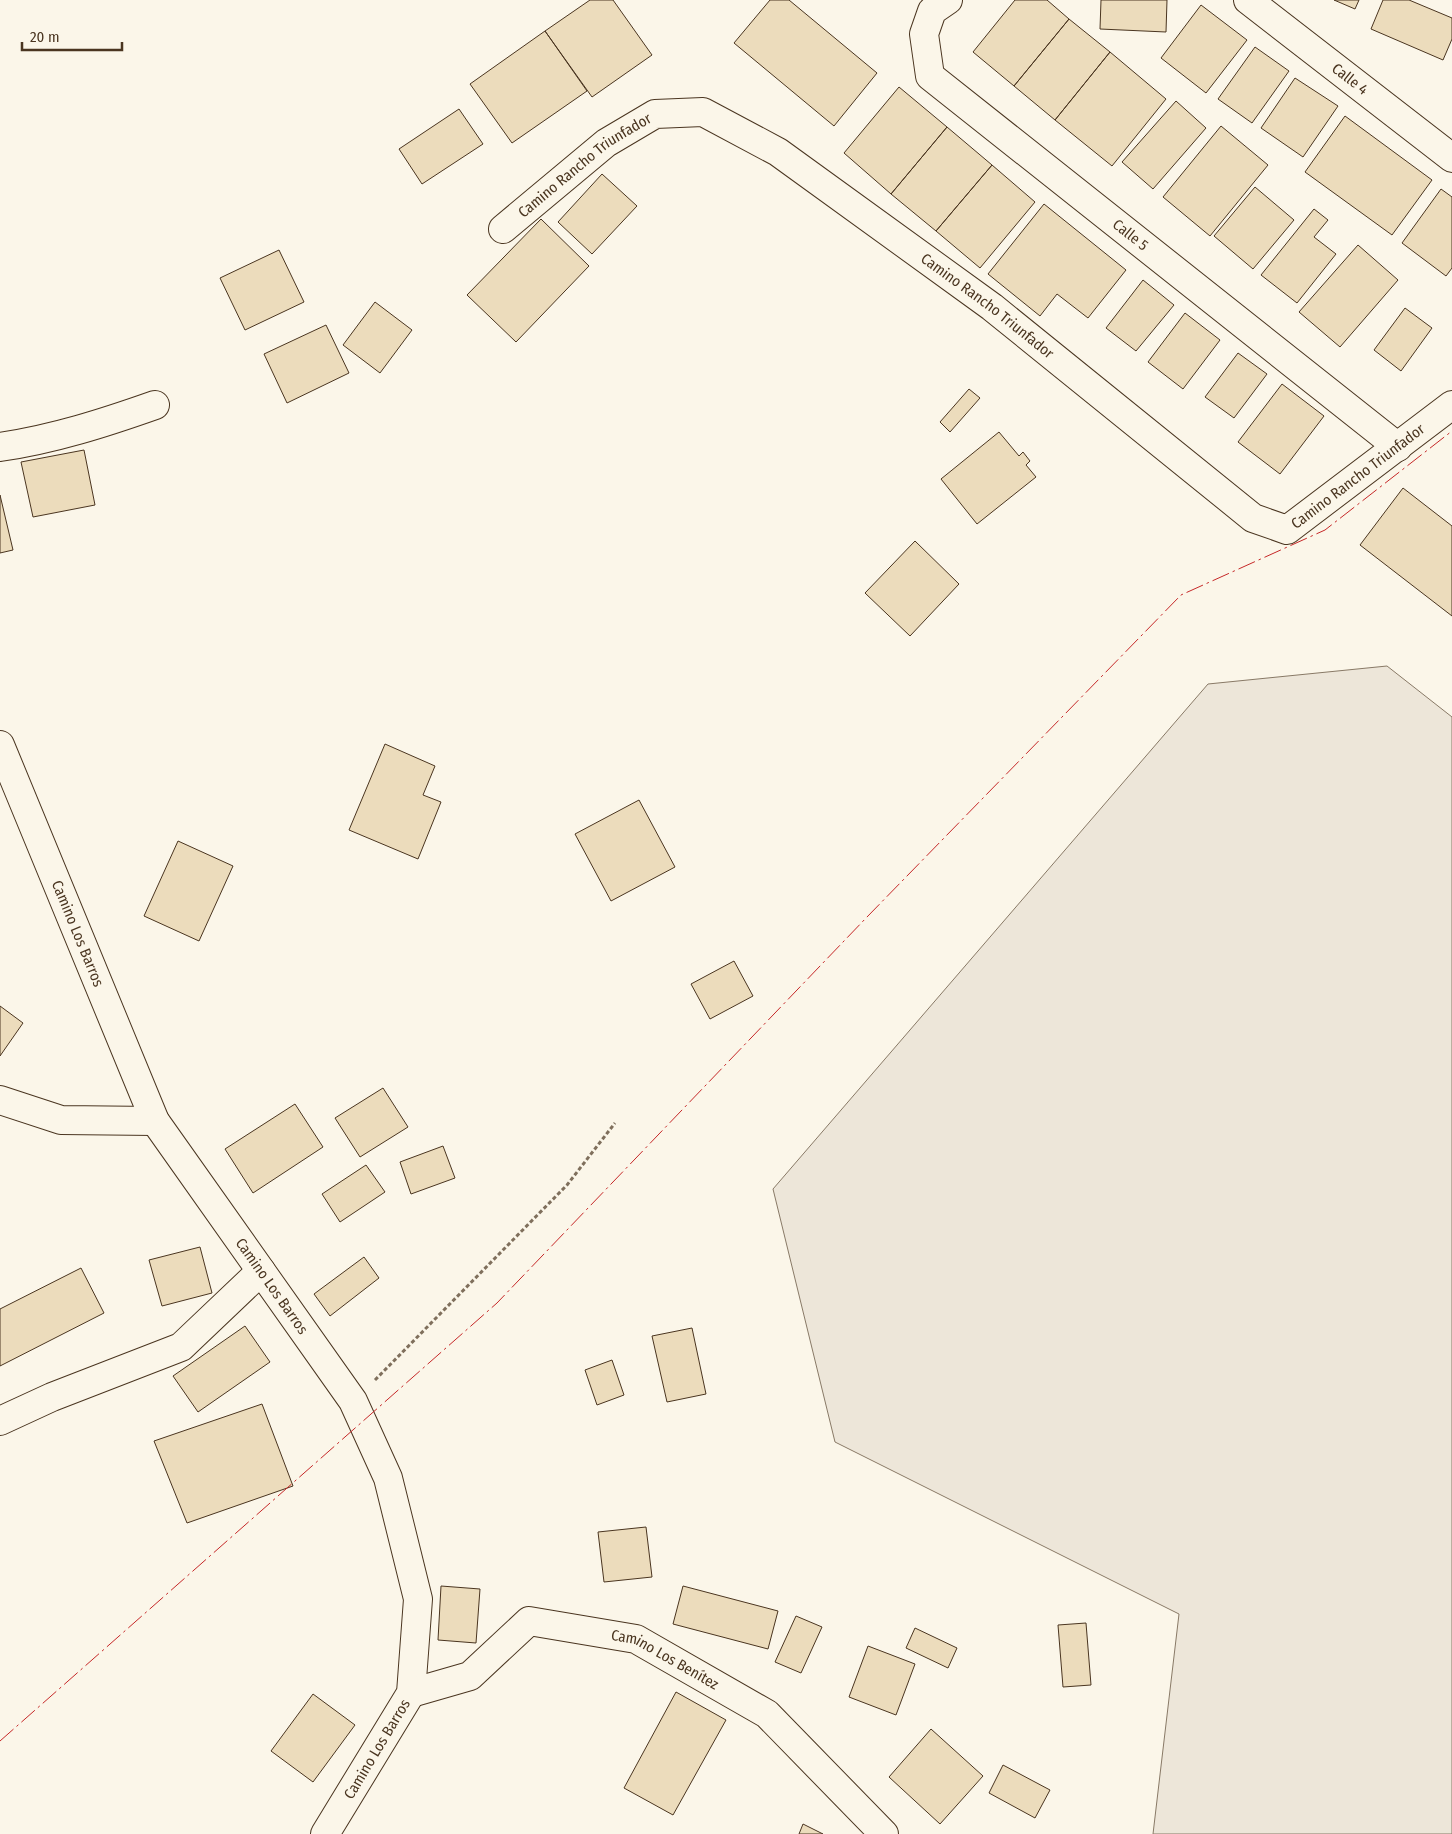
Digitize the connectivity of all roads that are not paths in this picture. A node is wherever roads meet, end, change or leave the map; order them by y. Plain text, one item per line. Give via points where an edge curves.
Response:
1 (948, 0) edge
2 (1248, 0) edge
3 (1451, 154) edge
4 (503, 229) dead end
5 (155, 405) dead end
6 (1450, 410) edge
7 (0, 447) edge
8 (1398, 447) junction
9 (0, 745) edge
10 (0, 1100) edge
11 (155, 1121) junction
12 (261, 1271) junction
13 (0, 1421) edge
14 (411, 1693) junction
15 (325, 1834) edge
16 (884, 1834) edge

1 - 8 street, Calle 5 via 932,11 924,34 930,76
2 - 3 street, Calle 4
4 - 8 street, Camino Rancho Triunfador via 606,142 655,114 703,112 778,152 992,307 1253,518 1286,530
5 - 7 street via 87,429
6 - 8 street, Camino Rancho Triunfador
9 - 11 street, Camino Los Barros
10 - 11 street via 61,1120
11 - 12 street, Camino Los Barros
12 - 13 street via 180,1347
12 - 14 street, Camino Los Barros via 353,1401 388,1478 418,1599
14 - 15 street, Camino Los Barros
14 - 16 street, Camino Los Benítez via 470,1676 529,1621 636,1639 767,1714

